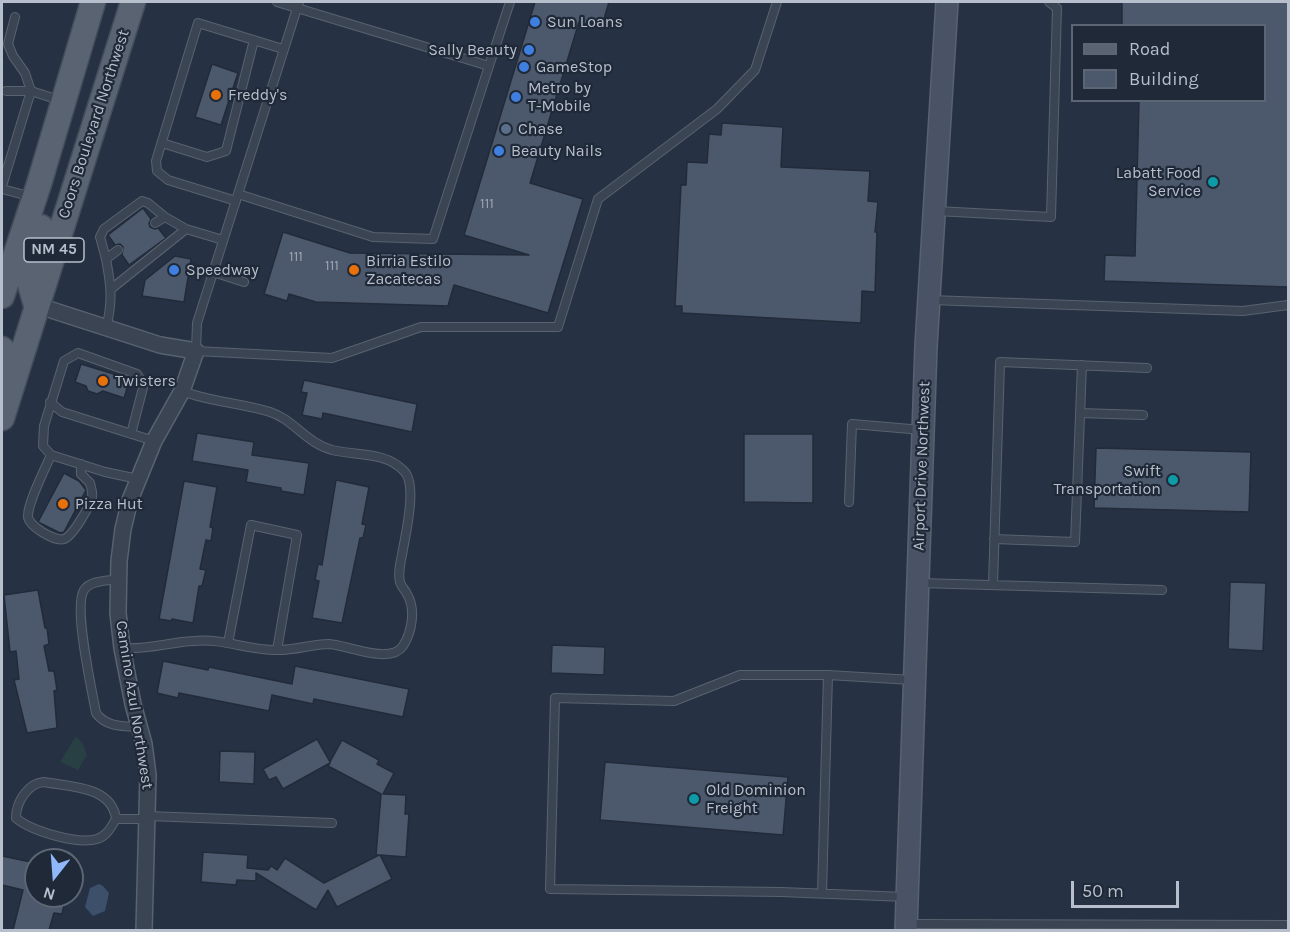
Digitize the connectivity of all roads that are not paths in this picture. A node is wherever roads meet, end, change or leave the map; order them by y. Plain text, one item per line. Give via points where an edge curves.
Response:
1 (93, 2) edge
2 (133, 2) edge
3 (277, 2) edge
4 (510, 2) edge
5 (777, 2) edge
6 (947, 2) edge
7 (1049, 2) edge
8 (298, 5) edge
9 (15, 17) dead end
10 (254, 40) junction
11 (284, 49) junction
12 (489, 66) junction
13 (6, 90) dead end
14 (31, 91) junction
15 (63, 102) junction
16 (162, 143) junction
17 (5, 164) edge
18 (2, 188) edge
19 (37, 191) junction
20 (237, 197) junction
21 (934, 211) junction
22 (165, 217) junction
23 (155, 223) dead end
24 (186, 229) junction
25 (223, 240) junction
26 (118, 250) dead end
27 (106, 259) junction
28 (213, 272) junction
29 (244, 282) dead end
30 (111, 289) junction
31 (2, 296) edge
32 (929, 300) junction
33 (36, 305) junction
34 (1288, 305) edge
35 (106, 328) junction
36 (2, 349) edge
37 (196, 351) junction
38 (2, 362) edge
39 (1082, 365) junction
40 (1147, 368) dead end
41 (182, 391) junction
42 (50, 402) junction
43 (1080, 413) junction
44 (1143, 415) dead end
45 (2, 418) edge
46 (923, 430) junction
47 (131, 434) junction
48 (154, 441) junction
49 (51, 454) junction
50 (81, 464) junction
51 (138, 479) junction
52 (849, 502) dead end
53 (994, 539) junction
54 (118, 579) junction
55 (918, 583) junction
56 (993, 585) junction
57 (1162, 590) dead end
58 (228, 643) junction
59 (122, 648) junction
60 (277, 651) junction
61 (828, 675) junction
62 (915, 680) junction
63 (138, 727) junction
64 (148, 817) junction
65 (116, 819) junction
66 (332, 822) dead end
67 (822, 893) junction
68 (908, 897) junction
69 (1288, 926) edge
70 (907, 927) edge
71 (144, 930) edge

1 - 15 main road, Coors Boulevard Northwest / NM 45
2 - 33 main road, Coors Boulevard Northwest / NM 45
3 - 8 lane
4 - 12 lane
5 - 37 lane via 755,70 717,109 598,199 558,327 421,327 332,358
6 - 21 street, Airport Drive Northwest
7 - 21 lane via 1057,8 1051,218
8 - 11 lane
8 - 12 lane
9 - 14 lane via 9,44
10 - 11 lane
10 - 16 lane via 226,151 207,157
10 - 16 lane via 198,23
11 - 20 lane
12 - 20 lane via 433,239 373,237
13 - 14 lane
14 - 15 lane
14 - 17 lane
15 - 19 main road, Coors Boulevard Northwest / NM 45
16 - 20 lane via 157,171 168,180
17 - 18 lane
18 - 19 lane
19 - 31 main road, Coors Boulevard Northwest / NM 45
19 - 33 main road via 46,208 27,274
20 - 25 lane
21 - 32 street, Airport Drive Northwest
22 - 23 lane
22 - 24 lane
22 - 27 lane via 142,201 104,230 100,237
24 - 25 lane
24 - 30 lane
25 - 28 lane
26 - 27 lane
27 - 30 lane
28 - 29 lane
28 - 37 lane via 197,323
30 - 35 lane
32 - 34 lane via 1243,311
32 - 46 street, Airport Drive Northwest
33 - 35 street
33 - 45 main road, Coors Boulevard Northwest / NM 45
35 - 37 street via 160,345
36 - 38 main road
37 - 41 street, Camino Azul Northwest
39 - 40 lane
39 - 43 lane
39 - 53 lane via 1000,362
41 - 48 street, Camino Azul Northwest
41 - 60 lane via 273,412 312,442 332,450 388,458 406,472 412,496 399,569 400,583 409,596 412,611 410,632 401,649 388,654 332,644
42 - 47 lane via 62,412
42 - 47 lane via 64,361 78,353 137,374 144,384
42 - 49 lane via 42,438
43 - 44 lane
43 - 53 lane via 1075,542
46 - 52 lane via 852,424
46 - 55 street, Airport Drive Northwest
47 - 48 lane
48 - 51 street, Camino Azul Northwest
49 - 50 lane
49 - 50 lane via 27,517 30,524 57,540 66,539 74,530 92,499
50 - 51 lane
51 - 54 street, Camino Azul Northwest via 123,529
53 - 56 lane
54 - 59 street, Camino Azul Northwest
54 - 63 lane via 85,588 80,601 85,656 101,721
55 - 56 lane
55 - 62 street, Airport Drive Northwest
56 - 57 lane
58 - 59 lane via 194,640 139,650
58 - 60 lane
58 - 60 lane via 251,525 297,535
59 - 63 street, Camino Azul Northwest
61 - 62 lane
61 - 67 lane
61 - 67 lane via 740,675 674,701 555,698 550,889
62 - 68 street, Airport Drive Northwest
63 - 64 street, Camino Azul Northwest via 148,775
64 - 65 lane
64 - 66 lane
64 - 71 street, Camino Azul Northwest
65 - 65 lane via 106,835 96,840 67,838 24,824 16,818 16,810 29,787 44,782 96,792 111,802
67 - 68 lane
68 - 70 street, Airport Drive Northwest
69 - 70 lane

